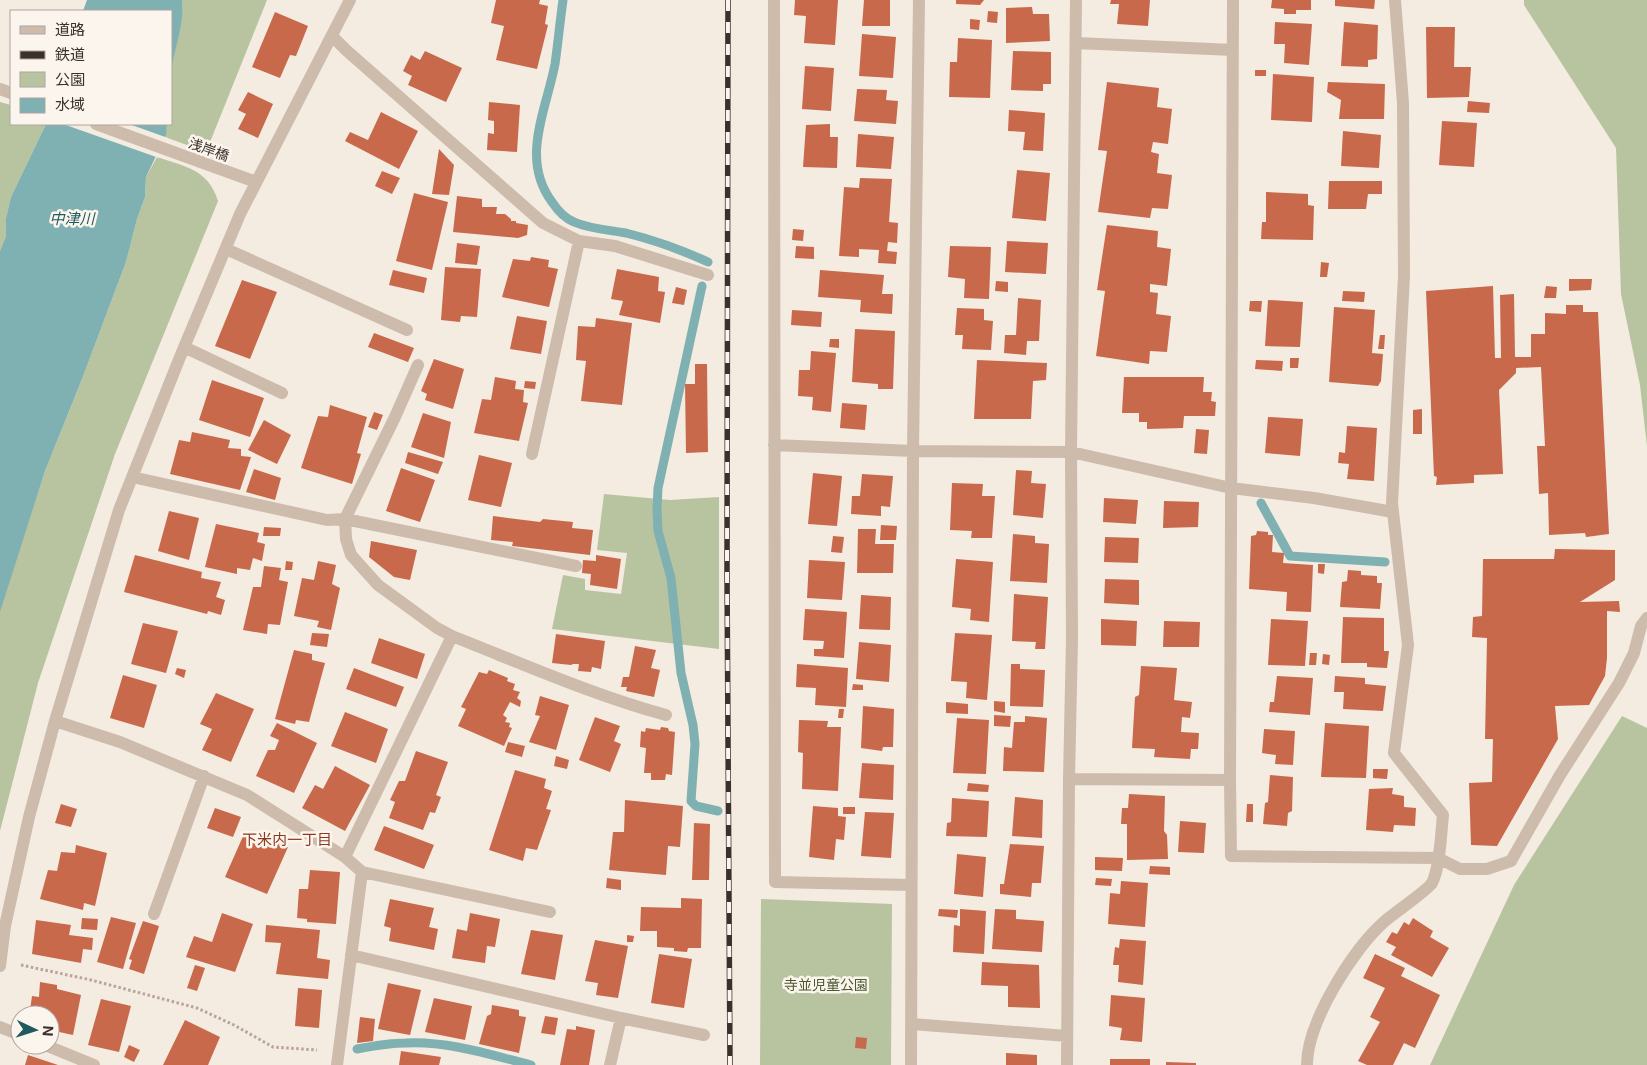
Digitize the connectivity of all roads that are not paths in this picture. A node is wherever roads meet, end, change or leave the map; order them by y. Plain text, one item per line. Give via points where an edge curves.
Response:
1 (350, 0) edge
2 (774, 0) edge
3 (918, 0) edge
4 (1076, 0) edge
5 (1233, 0) edge
6 (1395, 0) edge
7 (332, 36) junction
8 (1076, 42) junction
9 (1233, 50) junction
10 (99, 125) edge
11 (256, 182) junction
12 (579, 241) junction
13 (226, 249) junction
14 (708, 275) dead end
15 (407, 330) dead end
16 (184, 347) junction
17 (418, 365) dead end
18 (282, 393) dead end
19 (774, 445) junction
20 (913, 451) junction
21 (1071, 452) junction
22 (532, 454) dead end
23 (132, 477) junction
24 (1231, 488) junction
25 (1393, 512) junction
26 (345, 519) junction
27 (576, 566) dead end
28 (1647, 618) edge
29 (452, 636) junction
30 (666, 714) dead end
31 (55, 721) junction
32 (204, 776) junction
33 (1069, 779) junction
34 (1230, 780) junction
35 (345, 857) junction
36 (1438, 858) junction
37 (362, 872) junction
38 (911, 885) junction
39 (550, 912) dead end
40 (154, 914) dead end
41 (351, 955) junction
42 (1, 961) edge
43 (0, 966) edge
44 (622, 1018) junction
45 (912, 1024) junction
46 (704, 1035) dead end
47 (1067, 1036) junction
48 (60, 1051) edge
49 (94, 1065) edge
50 (337, 1065) edge
51 (610, 1065) edge
52 (911, 1065) edge
53 (1067, 1065) edge
54 (1306, 1065) edge

1 - 7 street
2 - 19 street
3 - 20 street
4 - 8 street
5 - 9 street
6 - 25 street via 1403,103 1404,276
7 - 11 street
7 - 12 street via 542,223
8 - 9 street
8 - 21 street
9 - 24 street
10 - 11 street, 浅岸橋
11 - 13 street
12 - 14 street via 615,246
12 - 22 street
13 - 15 street
13 - 16 street
16 - 18 street
16 - 23 street
17 - 26 street
19 - 20 street
19 - 38 street via 775,882
20 - 21 street
20 - 38 street
21 - 24 street
21 - 33 street
23 - 26 street via 327,520
23 - 31 street
24 - 25 street
24 - 34 street
25 - 36 street via 1408,644 1394,753 1443,816
26 - 27 street
26 - 29 street via 351,555 378,585
28 - 36 street via 1619,683 1511,862 1487,868 1460,869
29 - 30 street via 623,703
29 - 35 street
31 - 32 street via 120,742
31 - 42 street via 29,817 5,926
32 - 35 street via 247,795
32 - 40 street
33 - 34 street
33 - 47 street
34 - 36 street via 1231,856
35 - 37 street
36 - 54 street via 1432,884 1384,922 1341,976 1309,1041
37 - 39 street
37 - 41 street
38 - 45 street
41 - 44 street
41 - 50 street
42 - 43 street
44 - 46 street
44 - 51 street
45 - 47 street
45 - 52 street
47 - 53 street
48 - 49 street

